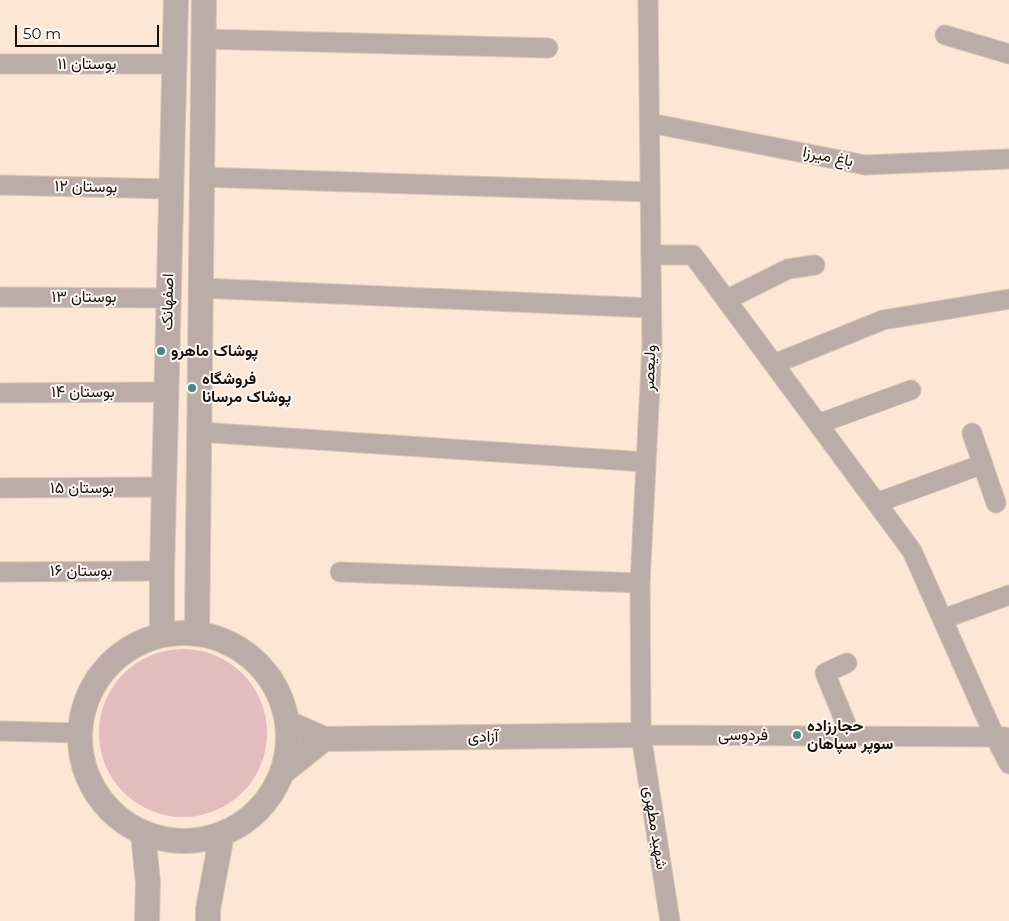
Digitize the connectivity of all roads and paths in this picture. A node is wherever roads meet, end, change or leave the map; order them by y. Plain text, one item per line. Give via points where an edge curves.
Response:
1 (176, 0) edge
2 (204, 0) edge
3 (648, 0) edge
4 (945, 35) dead end
5 (203, 39) junction
6 (548, 48) dead end
7 (1009, 54) edge
8 (0, 64) edge
9 (174, 64) junction
10 (650, 123) junction
11 (1009, 159) edge
12 (202, 177) junction
13 (0, 185) edge
14 (171, 189) junction
15 (650, 192) junction
16 (651, 255) junction
17 (815, 266) dead end
18 (201, 288) junction
19 (0, 296) edge
20 (168, 298) junction
21 (1009, 299) edge
22 (726, 300) junction
23 (652, 308) junction
24 (774, 364) junction
25 (911, 390) dead end
26 (166, 392) junction
27 (0, 393) edge
28 (818, 424) junction
29 (199, 432) junction
30 (972, 433) dead end
31 (646, 462) junction
32 (982, 464) junction
33 (164, 487) junction
34 (0, 488) edge
35 (876, 503) junction
36 (996, 503) dead end
37 (162, 571) junction
38 (0, 572) edge
39 (340, 572) dead end
40 (640, 583) junction
41 (1009, 595) edge
42 (943, 619) junction
43 (196, 632) junction
44 (162, 634) junction
45 (847, 663) dead end
46 (288, 723) junction
47 (0, 732) edge
48 (78, 732) junction
49 (641, 735) junction
50 (851, 736) junction
51 (1002, 737) edge
52 (324, 739) junction
53 (1009, 764) edge
54 (284, 771) junction
55 (143, 833) junction
56 (222, 834) junction
57 (147, 921) edge
58 (208, 921) edge
59 (670, 921) edge

1 - 9 street, اصفهانک
2 - 5 street, اصفهانک
3 - 10 street, ولیعصر
4 - 7 street
5 - 6 street
5 - 12 street, اصفهانک
8 - 9 street, بوستان ۱۱
9 - 14 street, اصفهانک
10 - 11 street, باغ میرزا via 865,164
10 - 15 street, ولیعصر
12 - 15 street
12 - 18 street, اصفهانک
13 - 14 street, بوستان ۱۲
14 - 20 street, اصفهانک
15 - 16 street, ولیعصر
16 - 22 street via 693,255
16 - 23 street, ولیعصر
17 - 22 street via 788,269
18 - 23 street
18 - 29 street, اصفهانک
19 - 20 street, بوستان ۱۳
20 - 26 street, اصفهانک
21 - 24 street via 883,320
22 - 24 street
23 - 31 street, ولیعصر
24 - 28 street
25 - 28 street
26 - 27 street, بوستان ۱۴
26 - 33 street, اصفهانک
28 - 35 street
29 - 31 street
29 - 43 street, اصفهانک
30 - 32 street
31 - 40 street, ولیعصر
32 - 35 street
32 - 36 street
33 - 34 street, بوستان ۱۵
33 - 37 street, اصفهانک
35 - 42 street via 912,551
37 - 38 street, بوستان ۱۶
37 - 44 street, اصفهانک
39 - 40 street
40 - 49 street, ولیعصر
41 - 42 street
42 - 51 street
43 - 44 street
43 - 46 street via 230,642 258,662 278,690
44 - 48 street via 130,647 103,669 85,699
45 - 50 street via 825,673
46 - 52 street
46 - 54 street
47 - 48 street
48 - 55 street via 82,767 98,798 122,822
49 - 50 street, فردوسی
49 - 52 street, آزادی
49 - 59 street, شهید مطهری
50 - 51 street, فردوسی
51 - 53 street
52 - 54 street
54 - 56 street via 273,792 251,817
55 - 56 street via 188,842
55 - 57 street via 148,883
56 - 58 street

